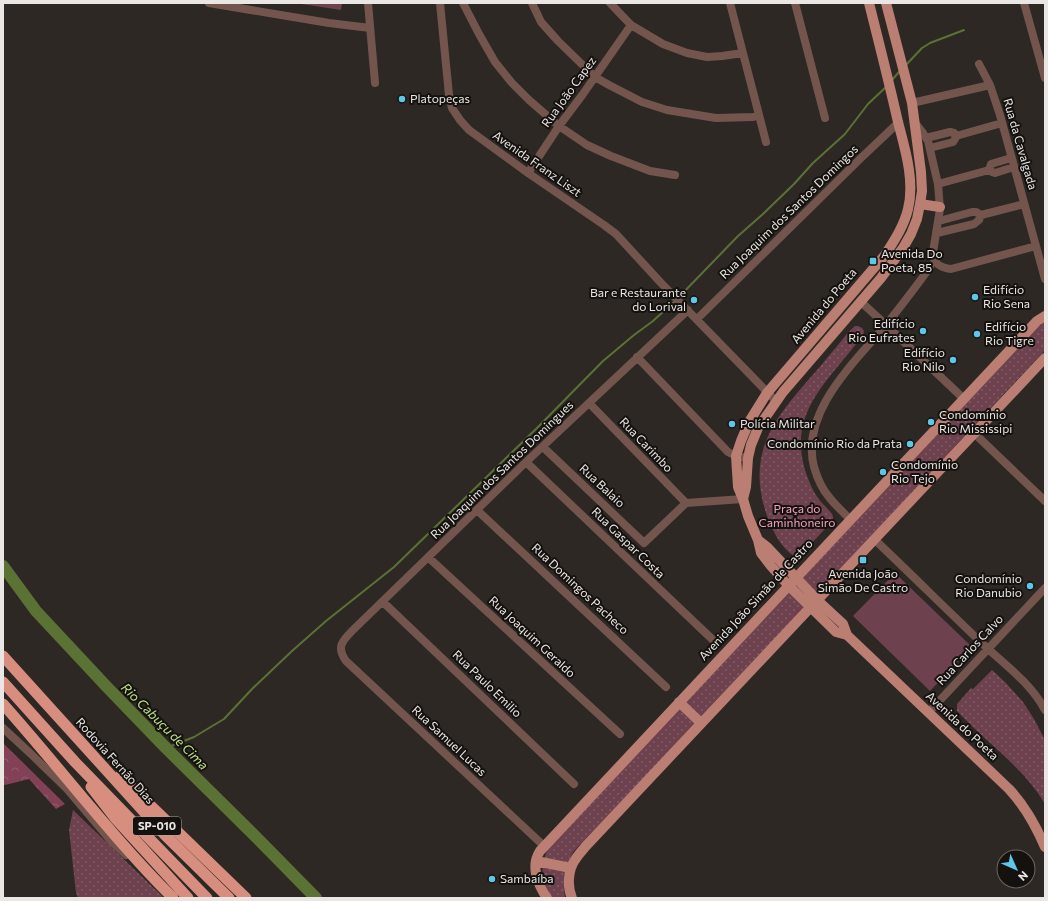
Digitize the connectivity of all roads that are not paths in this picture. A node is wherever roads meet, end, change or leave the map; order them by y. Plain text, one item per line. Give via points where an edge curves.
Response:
1 (209, 3) edge
2 (368, 3) edge
3 (440, 3) edge
4 (463, 3) edge
5 (532, 3) edge
6 (610, 3) edge
7 (730, 3) edge
8 (795, 3) edge
9 (869, 3) edge
10 (886, 3) edge
11 (1024, 3) edge
12 (234, 5) edge
13 (631, 25) junction
14 (370, 28) junction
15 (896, 39) junction
16 (879, 44) junction
17 (743, 53) junction
18 (979, 64) dead end
19 (595, 77) junction
20 (1045, 78) edge
21 (375, 83) dead end
22 (990, 85) junction
23 (912, 103) junction
24 (759, 115) junction
25 (825, 118) dead end
26 (899, 122) junction
27 (1002, 123) junction
28 (916, 124) junction
29 (559, 126) junction
30 (956, 136) junction
31 (926, 138) junction
32 (766, 142) dead end
33 (930, 148) junction
34 (1011, 158) junction
35 (1014, 167) junction
36 (990, 170) junction
37 (528, 173) junction
38 (675, 175) dead end
39 (938, 184) junction
40 (920, 204) junction
41 (1024, 204) junction
42 (940, 207) junction
43 (981, 215) junction
44 (938, 221) junction
45 (937, 233) junction
46 (1036, 246) junction
47 (930, 267) dead end
48 (1045, 279) edge
49 (860, 301) junction
50 (686, 308) junction
51 (1045, 316) edge
52 (697, 319) junction
53 (886, 325) junction
54 (637, 357) junction
55 (1045, 358) edge
56 (767, 393) junction
57 (964, 399) junction
58 (776, 401) junction
59 (588, 403) junction
60 (974, 433) junction
61 (542, 447) junction
62 (736, 456) junction
63 (748, 458) junction
64 (526, 462) junction
65 (743, 499) junction
66 (1045, 501) edge
67 (686, 502) junction
68 (477, 510) junction
69 (850, 519) junction
70 (874, 539) junction
71 (758, 540) junction
72 (428, 558) junction
73 (795, 577) junction
74 (788, 585) junction
75 (1045, 588) edge
76 (383, 602) junction
77 (814, 604) junction
78 (713, 640) dead end
79 (988, 649) junction
80 (340, 652) joint
81 (3, 656) edge
82 (3, 682) edge
83 (666, 686) dead end
84 (679, 702) junction
85 (3, 704) edge
86 (1045, 710) edge
87 (929, 712) junction
88 (701, 723) junction
89 (3, 728) edge
90 (620, 734) dead end
91 (89, 751) junction
92 (75, 762) junction
93 (574, 784) dead end
94 (1034, 824) junction
95 (1045, 826) edge
96 (544, 846) junction
97 (1045, 847) edge
98 (536, 861) junction
99 (571, 868) junction
100 (152, 877) junction
101 (173, 898) edge
102 (188, 898) edge
103 (207, 898) edge
104 (228, 898) edge
105 (246, 898) edge
106 (547, 898) edge
107 (572, 898) edge

1 - 12 street
2 - 14 street
3 - 37 street, Avenida Franz Liszt via 452,108 469,130
4 - 29 street via 495,62 512,83
5 - 19 street via 541,22
6 - 13 street
7 - 17 street
8 - 25 street
9 - 16 main road, Avenida do Poeta
10 - 15 main road, Avenida do Poeta
11 - 20 street
12 - 14 street
13 - 17 street via 663,44 687,53 707,57
13 - 19 street, Rua João Capez
14 - 21 street
15 - 16 main road
15 - 23 main road, Avenida do Poeta
16 - 26 main road, Avenida do Poeta
17 - 24 street
18 - 22 street, Rua da Cavalgada
19 - 24 street via 642,102 667,110 716,118
19 - 29 street, Rua João Capez
22 - 23 street
22 - 27 street, Rua da Cavalgada
23 - 28 main road, Avenida do Poeta
24 - 32 street
26 - 52 street, Rua Joaquim dos Santos Domingos
26 - 56 main road, Avenida do Poeta via 908,162 910,192 905,220 884,255
27 - 30 street
27 - 34 street, Rua da Cavalgada
28 - 31 street, Avenida do Poeta
28 - 40 main road, Avenida do Poeta via 921,172
29 - 37 street, Rua João Capez
29 - 38 street via 587,145 611,156 650,171
30 - 31 street via 950,132
30 - 33 street via 953,142
31 - 33 street, Avenida do Poeta
33 - 39 street, Avenida do Poeta
34 - 35 street, Rua da Cavalgada
34 - 36 street via 991,164
35 - 36 street via 995,173
35 - 41 street, Rua da Cavalgada
36 - 39 street
37 - 50 street, Avenida Franz Liszt via 611,230
39 - 42 street, Avenida do Poeta
40 - 42 main road
40 - 49 main road, Avenida do Poeta via 915,224 903,248
41 - 43 street
41 - 46 street, Rua da Cavalgada
42 - 44 street, Avenida do Poeta
43 - 44 street via 972,212
43 - 45 street via 974,224
44 - 45 street, Avenida do Poeta
45 - 46 street, Avenida do Poeta via 933,257 938,265 951,269
46 - 48 street, Rua da Cavalgada
47 - 53 street
49 - 53 street
49 - 58 main road, Avenida do Poeta
50 - 52 street, Avenida Franz Liszt
50 - 54 street, Rua Joaquim dos Santos Domingues
51 - 57 main road, Avenida João Simão de Castro via 1037,321
52 - 56 street, Avenida Franz Liszt
53 - 57 street
53 - 69 street via 836,385 824,405 813,435 814,467 820,483 828,497
54 - 59 street, Rua Joaquim dos Santos Domingues
54 - 62 street via 728,452
55 - 60 main road
56 - 58 street, Avenida Franz Liszt
56 - 62 main road, Avenida do Poeta via 749,422
57 - 69 main road, Avenida João Simão de Castro
58 - 63 main road, Avenida do Poeta via 758,428
59 - 61 street, Rua Joaquim dos Santos Domingues
59 - 67 street, Rua Carimbo
60 - 66 street
60 - 70 main road
61 - 64 street, Rua Joaquim dos Santos Domingues
61 - 67 street, Rua Balaio via 644,542
62 - 63 street
62 - 65 main road, Avenida do Poeta via 738,487
63 - 65 main road, Avenida do Poeta
64 - 68 street, Rua Joaquim dos Santos Domingues
64 - 78 street, Rua Gaspar Costa
65 - 67 street
65 - 71 main road, Avenida do Poeta
68 - 72 street, Rua Joaquim dos Santos Domingues
68 - 83 street, Rua Domingos Pacheco
69 - 73 main road, Avenida João Simão de Castro
70 - 77 main road
70 - 79 street
71 - 73 main road, Avenida do Poeta
71 - 74 main road, Avenida do Poeta via 761,553
72 - 76 street, Rua Joaquim dos Santos Domingues
72 - 90 street, Rua Joaquim Geraldo
73 - 74 main road, Avenida João Simão de Castro
73 - 77 main road, Avenida do Poeta
74 - 77 main road, Avenida do Poeta
74 - 84 main road, Avenida João Simão de Castro
75 - 79 street, Rua Carlos Calvo
76 - 80 street, Rua Joaquim dos Santos Domingues via 344,640
76 - 93 street, Rua Paulo Emilio
77 - 87 main road, Avenida do Poeta via 836,632 847,635
77 - 88 main road
79 - 86 street via 1021,678
79 - 87 street, Rua Carlos Calvo
80 - 96 street, Rua Samuel Lucas via 346,661
81 - 91 highway, Rodovia Fernão Dias / SP-010
82 - 92 highway, SP-010
84 - 88 main road
84 - 96 main road, Avenida João Simão de Castro
85 - 100 highway
87 - 94 main road, Avenida do Poeta via 1019,799
88 - 99 main road via 585,847
89 - 100 street via 66,789 111,841
91 - 104 highway, Rodovia Fernão Dias / SP-010 via 165,835
91 - 105 highway via 111,767
92 - 102 highway via 78,771 115,818
92 - 103 highway, SP-010
94 - 95 main road
94 - 97 main road, Avenida do Poeta
96 - 98 main road, Avenida João Simão de Castro
98 - 99 main road
98 - 106 main road via 537,879
99 - 107 main road via 569,882
100 - 101 highway

